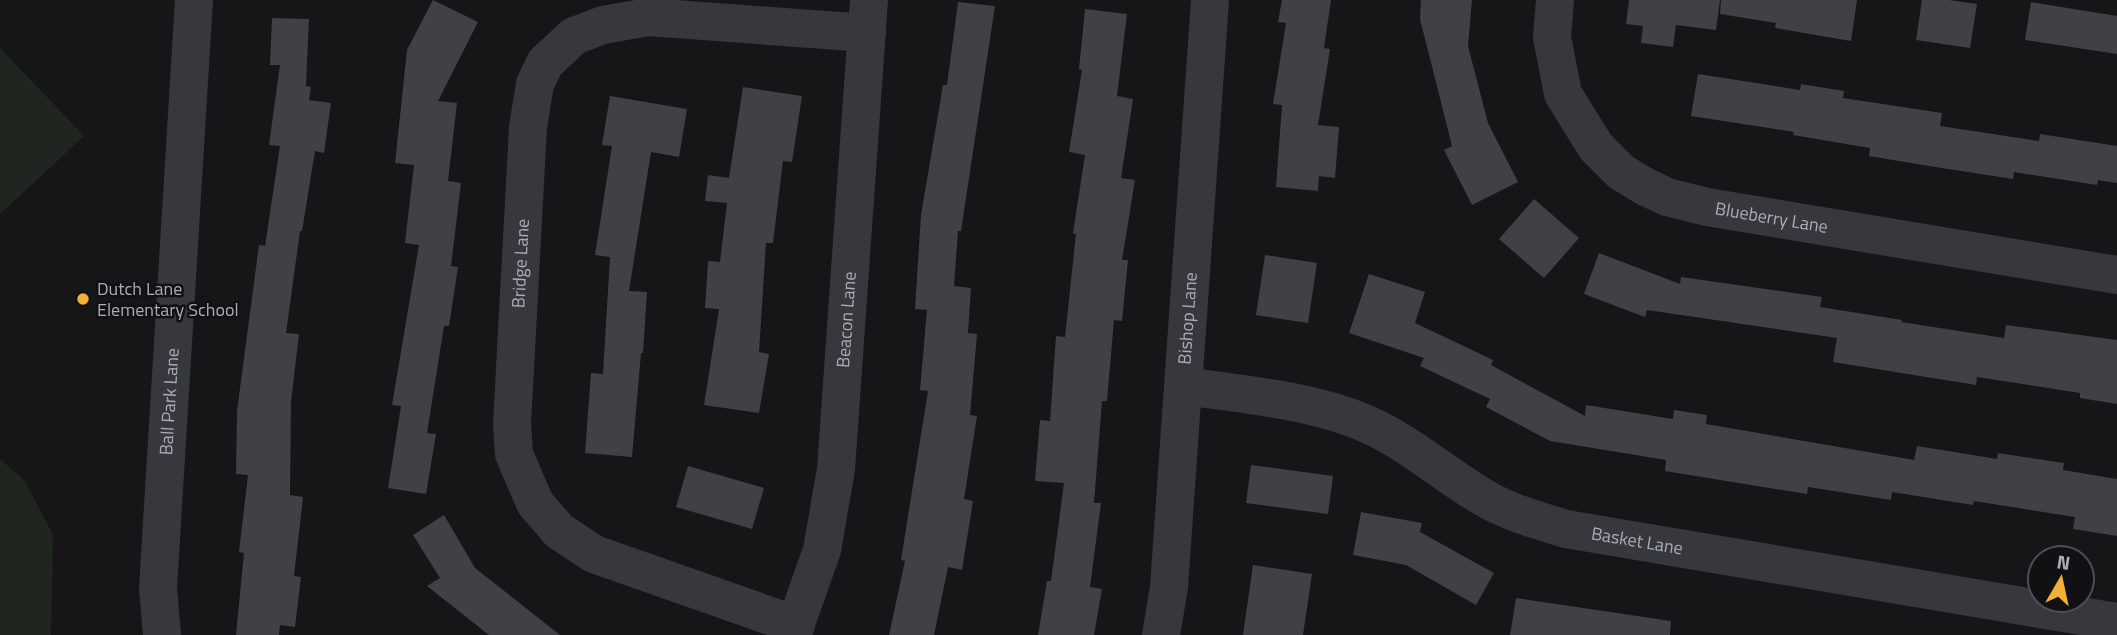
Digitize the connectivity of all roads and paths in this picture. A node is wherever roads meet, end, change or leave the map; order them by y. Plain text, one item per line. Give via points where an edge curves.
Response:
1 (194, 0) edge
2 (1210, 0) edge
3 (1555, 0) edge
4 (868, 16) edge
5 (2117, 275) edge
6 (1184, 386) junction
7 (2117, 622) edge
8 (794, 630) edge
9 (162, 635) edge
10 (1161, 635) edge

1 - 9 street, Ball Park Lane via 158,588
2 - 6 street, Bishop Lane
3 - 5 street, Blueberry Lane via 1552,37 1563,94 1597,147 1621,172 1644,186 1667,197 1707,206
4 - 8 street, Beacon Lane via 836,469 822,550
4 - 8 street, Bridge Lane via 649,17 603,24 574,36 545,63 535,84 528,127 512,424 514,454 535,503 558,531 594,554
6 - 7 street, Basket Lane via 1292,402 1361,422 1402,442 1482,497 1566,529
6 - 10 street, Bishop Lane via 1169,587

